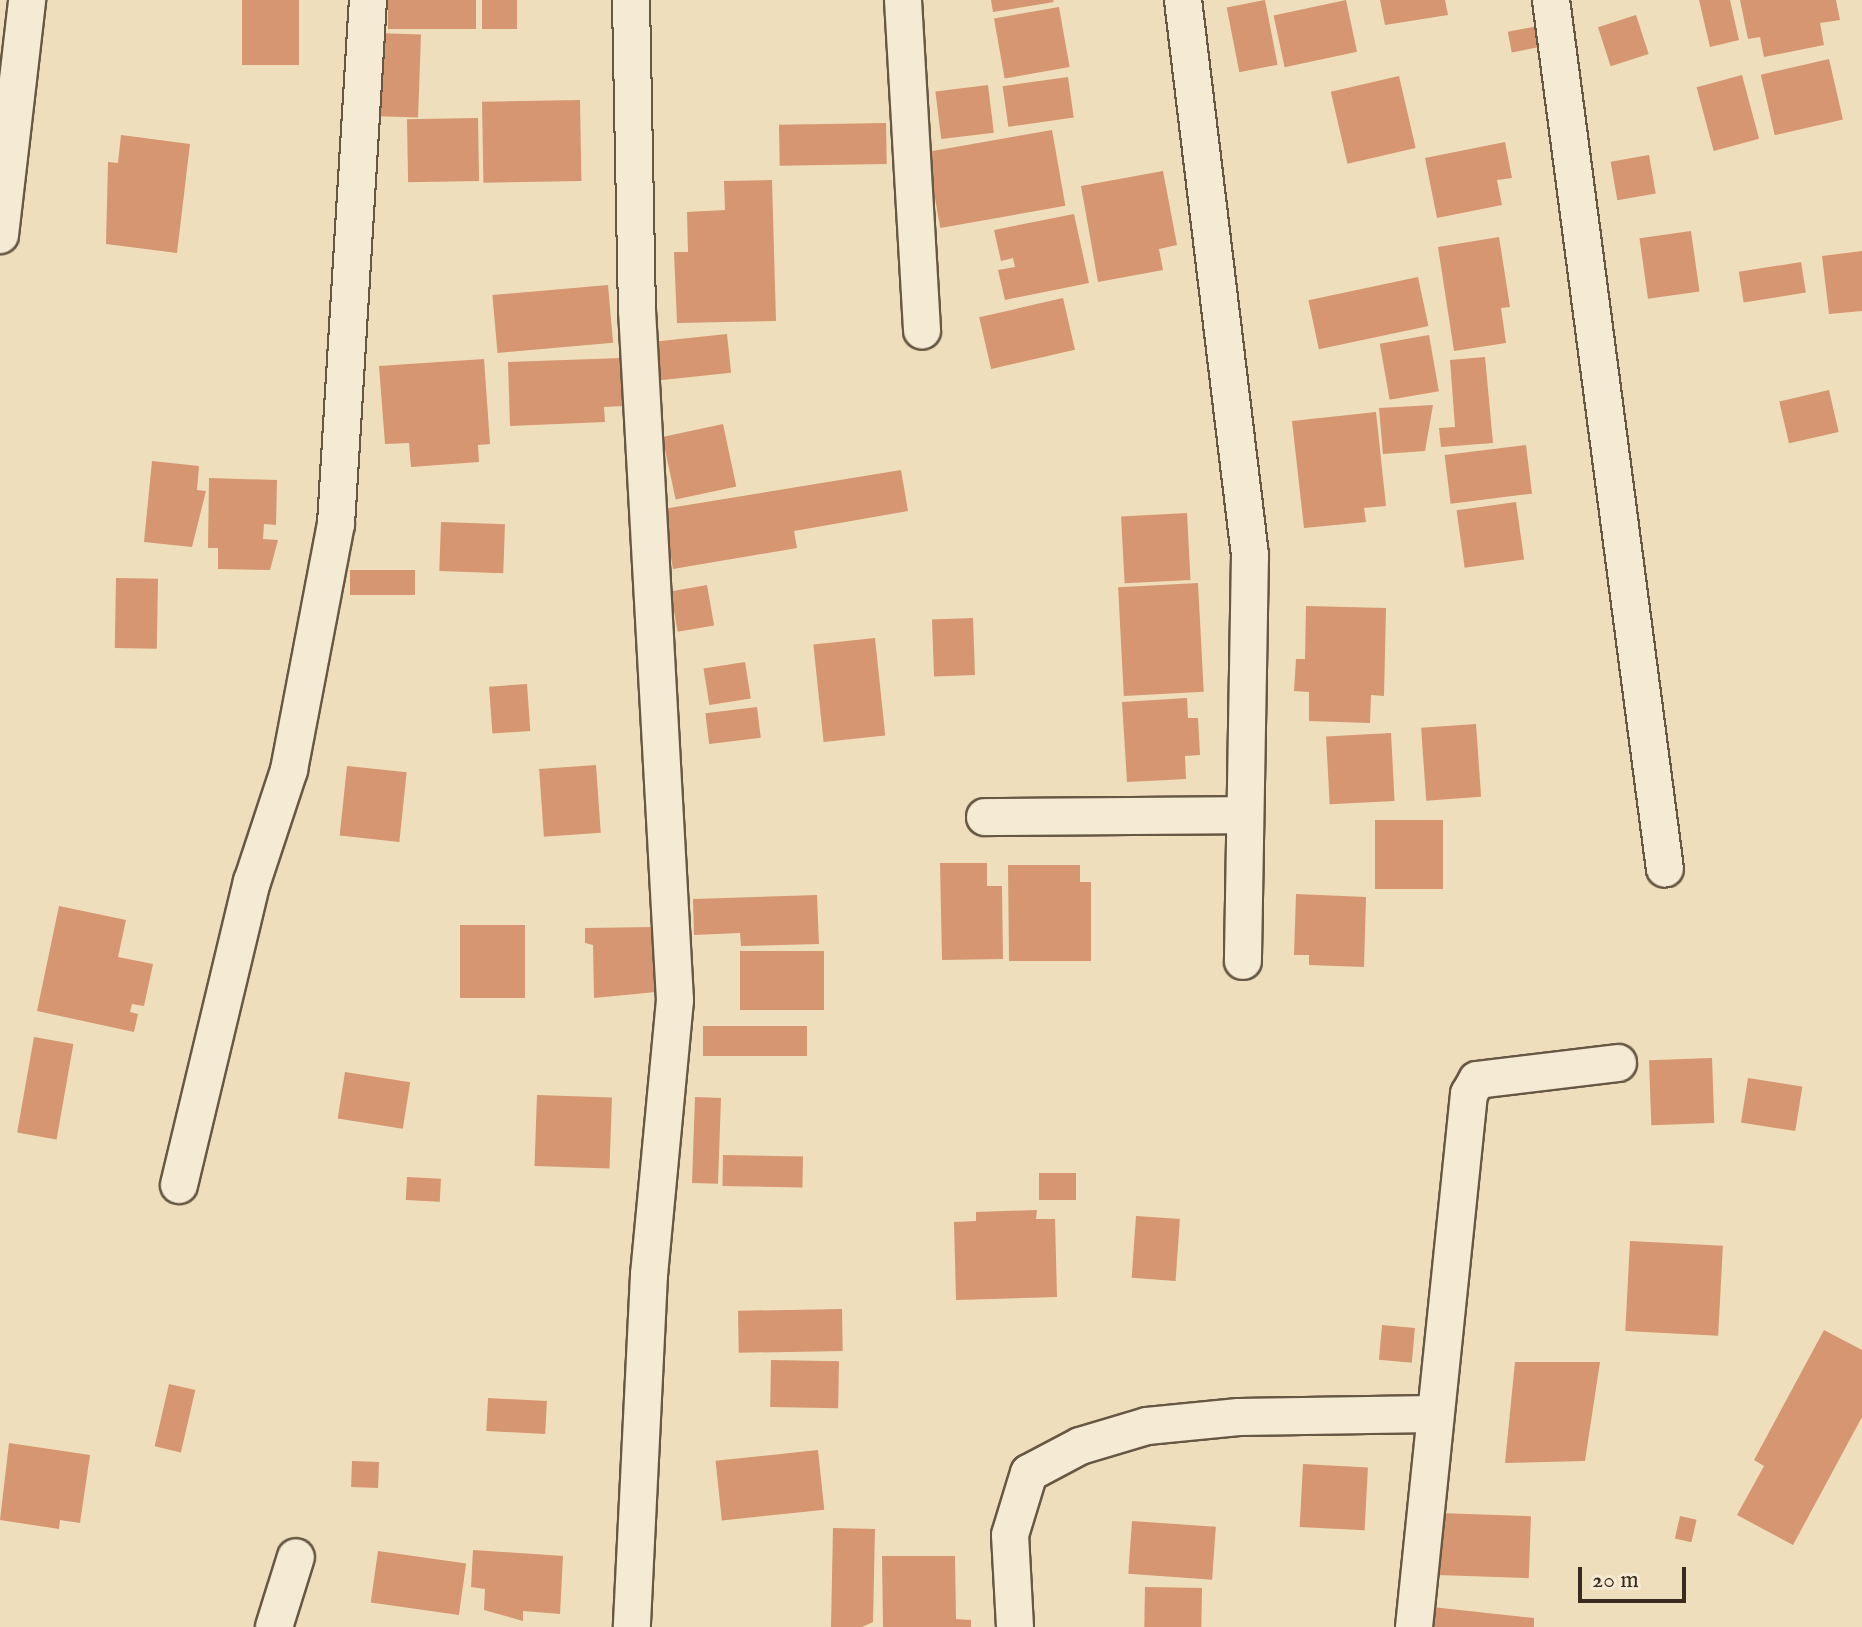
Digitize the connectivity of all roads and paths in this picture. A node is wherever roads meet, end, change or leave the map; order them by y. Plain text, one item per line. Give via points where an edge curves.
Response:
1 (27, 0) edge
2 (368, 0) edge
3 (631, 0) edge
4 (903, 0) edge
5 (1183, 0) edge
6 (1551, 0) edge
7 (0, 235) edge
8 (922, 330) dead end
9 (1245, 815) junction
10 (985, 817) dead end
11 (1665, 869) dead end
12 (1243, 961) dead end
13 (1618, 1063) dead end
14 (179, 1185) dead end
15 (1434, 1414) junction
16 (296, 1557) dead end
17 (274, 1627) edge
18 (632, 1627) edge
19 (1015, 1627) edge
20 (1414, 1627) edge

1 - 7 street
2 - 14 street via 336,524 293,756 252,882
3 - 18 street via 637,310 675,1000 649,1275
4 - 8 street
5 - 9 street via 1250,555
6 - 11 street
9 - 10 street
9 - 12 street
13 - 15 street via 1477,1080 1469,1094
15 - 19 street via 1239,1417 1147,1426 1080,1446 1029,1473 1010,1535
15 - 20 street
16 - 17 street

